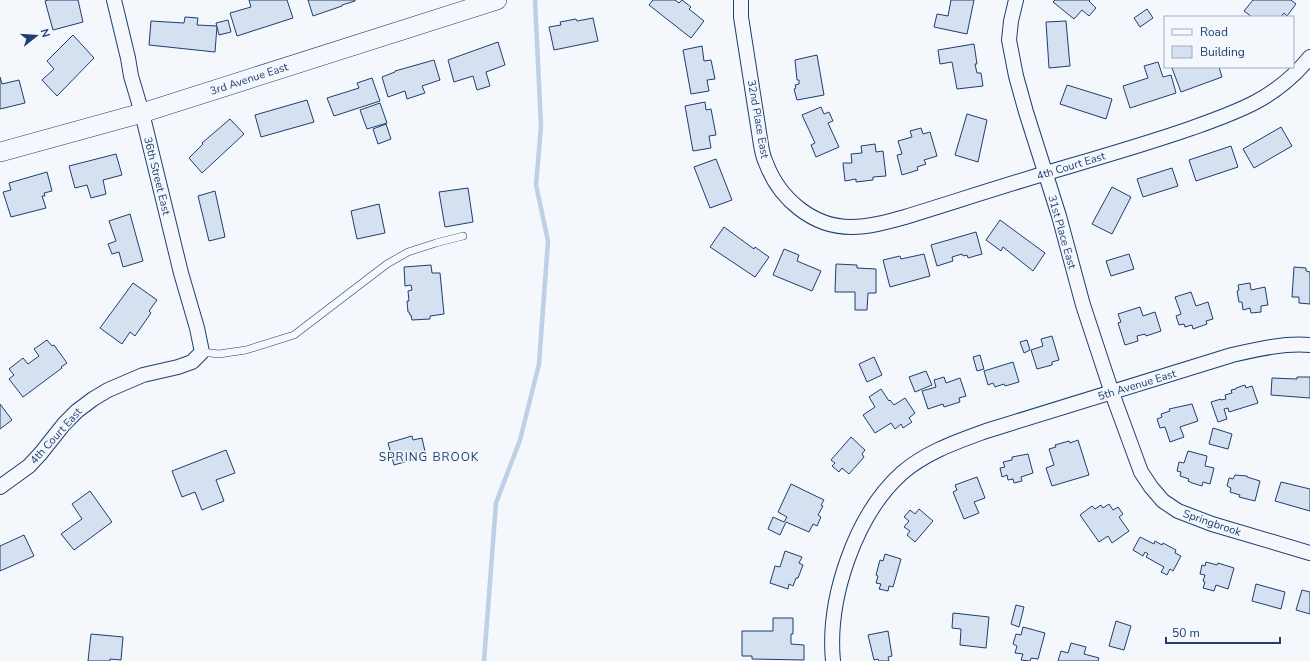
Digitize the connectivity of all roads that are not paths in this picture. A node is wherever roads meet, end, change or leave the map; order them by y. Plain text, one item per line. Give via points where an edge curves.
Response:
1 (114, 0) edge
2 (497, 0) edge
3 (741, 0) edge
4 (1016, 0) edge
5 (1310, 57) edge
6 (142, 113) junction
7 (0, 152) edge
8 (1045, 174) junction
9 (814, 219) joint
10 (463, 236) dead end
11 (1310, 345) edge
12 (202, 352) junction
13 (1112, 393) junction
14 (0, 487) edge
15 (1310, 553) edge
16 (833, 661) edge

1 - 6 street, 36th Street East
2 - 6 street, 3rd Avenue East
3 - 9 street, 32nd Place East via 741,17 761,145 766,162 785,195
4 - 8 street, 31st Place East via 1009,40 1026,112
5 - 8 street, 4th Court East via 1272,93 1239,111 1170,136
6 - 7 street, 3rd Avenue East
6 - 12 street, 36th Street East
8 - 9 street, 4th Court East via 869,226 832,225
8 - 13 street, 31st Place East
10 - 12 lane via 408,252 387,264 294,335 246,350 219,354
11 - 13 street, 5th Avenue East via 1269,347 1232,355
12 - 14 street, 4th Court East via 192,362 126,381 93,399 64,424 29,466
13 - 15 street, Springbrook via 1142,472 1151,488 1163,500 1178,511 1212,524
13 - 16 street, 5th Avenue East via 967,438 917,462 889,486 867,516 852,550 836,604 831,642

